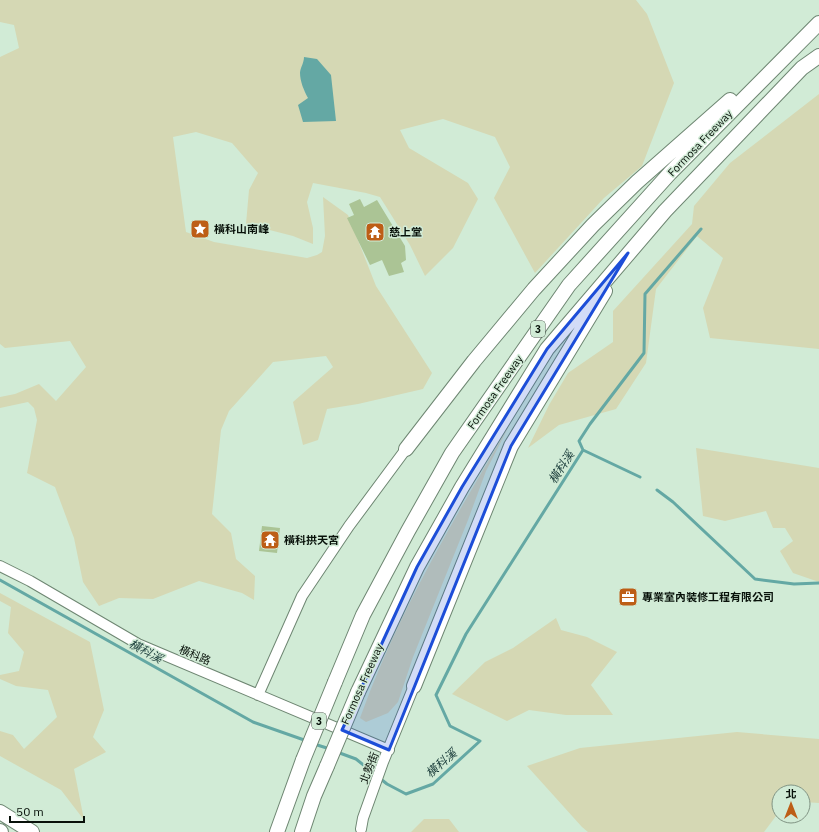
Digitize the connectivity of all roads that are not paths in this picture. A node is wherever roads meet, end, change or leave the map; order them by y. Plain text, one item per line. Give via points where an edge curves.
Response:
1 (816, 25) edge
2 (819, 56) edge
3 (628, 253) junction
4 (406, 449) joint
5 (0, 566) edge
6 (414, 686) joint
7 (258, 695) junction
8 (389, 750) junction
9 (0, 812) edge
10 (360, 831) edge
11 (32, 832) edge
12 (278, 832) edge
13 (302, 832) edge

1 - 4 highway via 637,182 593,225 534,289
1 - 12 highway, Formosa Freeway / 3, bridge via 670,173 568,285 452,453 363,615 303,760
2 - 3 highway, Formosa Freeway / 3 via 802,68 664,211
3 - 6 highway via 511,446
3 - 13 highway, Formosa Freeway / 3, bridge via 547,349 462,487 417,567 358,692 314,796
4 - 7 street via 349,526 302,596
5 - 7 street, 橫科路 via 138,644
6 - 8 street, 北勢街
7 - 8 street, 橫科路
8 - 10 street, 北勢街
9 - 11 highway

